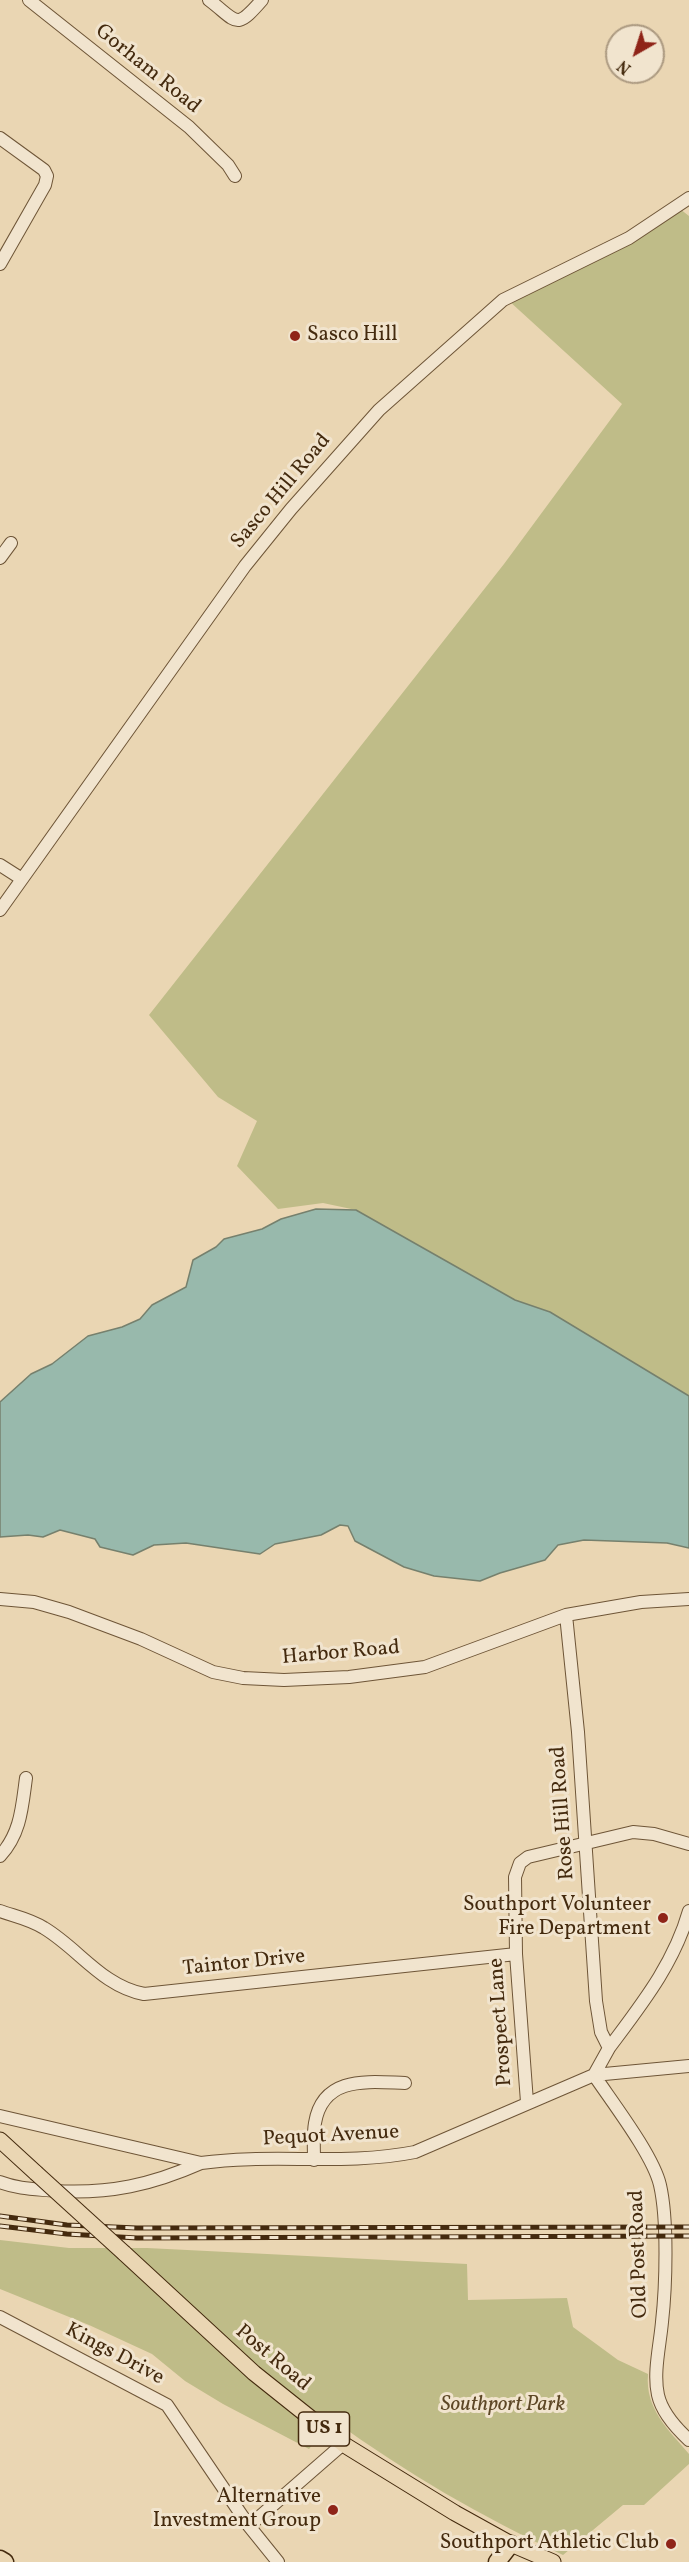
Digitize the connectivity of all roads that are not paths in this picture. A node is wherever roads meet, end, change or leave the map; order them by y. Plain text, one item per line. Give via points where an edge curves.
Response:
1 (29, 0) edge
2 (209, 0) edge
3 (262, 0) edge
4 (0, 138) edge
5 (235, 176) dead end
6 (689, 198) edge
7 (0, 264) edge
8 (11, 543) dead end
9 (0, 558) edge
10 (0, 865) edge
11 (22, 879) junction
12 (0, 910) edge
13 (0, 1599) edge
14 (689, 1599) edge
15 (566, 1615) junction
16 (26, 1778) dead end
17 (585, 1843) junction
18 (689, 1844) edge
19 (0, 1856) edge
20 (0, 1911) edge
21 (689, 1911) edge
22 (516, 1954) junction
23 (609, 2048) junction
24 (689, 2066) edge
25 (594, 2075) junction
26 (405, 2083) dead end
27 (528, 2102) junction
28 (0, 2116) edge
29 (0, 2140) edge
30 (315, 2160) junction
31 (201, 2163) junction
32 (0, 2182) edge
33 (0, 2317) edge
34 (689, 2440) edge
35 (343, 2444) junction
36 (249, 2526) junction
37 (511, 2544) junction
38 (0, 2559) edge
39 (5, 2562) edge
40 (278, 2562) edge
41 (497, 2562) edge
42 (553, 2562) edge

1 - 5 street, Gorham Road via 189,128
2 - 3 street via 240,21
4 - 7 street via 47,176
6 - 11 street, Sasco Hill Road via 641,231 503,300 379,410 245,566
8 - 9 street
10 - 11 street
11 - 12 street, Sasco Hill Road
13 - 15 street, Harbor Road via 34,1602 69,1612 213,1672 284,1680 349,1677 425,1666
14 - 15 street, Harbor Road via 641,1602
15 - 17 street, Rose Hill Road
16 - 19 street via 21,1819
17 - 18 street via 633,1832
17 - 22 street, Prospect Lane via 528,1857 518,1867
17 - 23 street, Rose Hill Road via 596,2001
20 - 22 street, Taintor Drive via 44,1927 111,1982 144,1994
21 - 23 street via 671,1960
22 - 27 street, Prospect Lane
23 - 25 street
24 - 25 street, Pequot Avenue
25 - 27 street, Pequot Avenue
25 - 34 street, Old Post Road via 660,2184 664,2265 658,2396 667,2415
26 - 30 street via 358,2082 338,2088 320,2105 316,2116
27 - 30 street, Pequot Avenue via 415,2152
28 - 31 street, Pequot Avenue
29 - 35 main road, Post Road / US 1, bridge via 254,2373
30 - 31 street, Pequot Avenue
31 - 32 street via 142,2184 99,2192 24,2189
33 - 36 street, Kings Drive via 167,2405
35 - 36 street
35 - 37 main road, Post Road / US 1
36 - 40 street, Kings Drive
37 - 41 highway
37 - 42 main road, Post Road / US 1
38 - 39 highway

